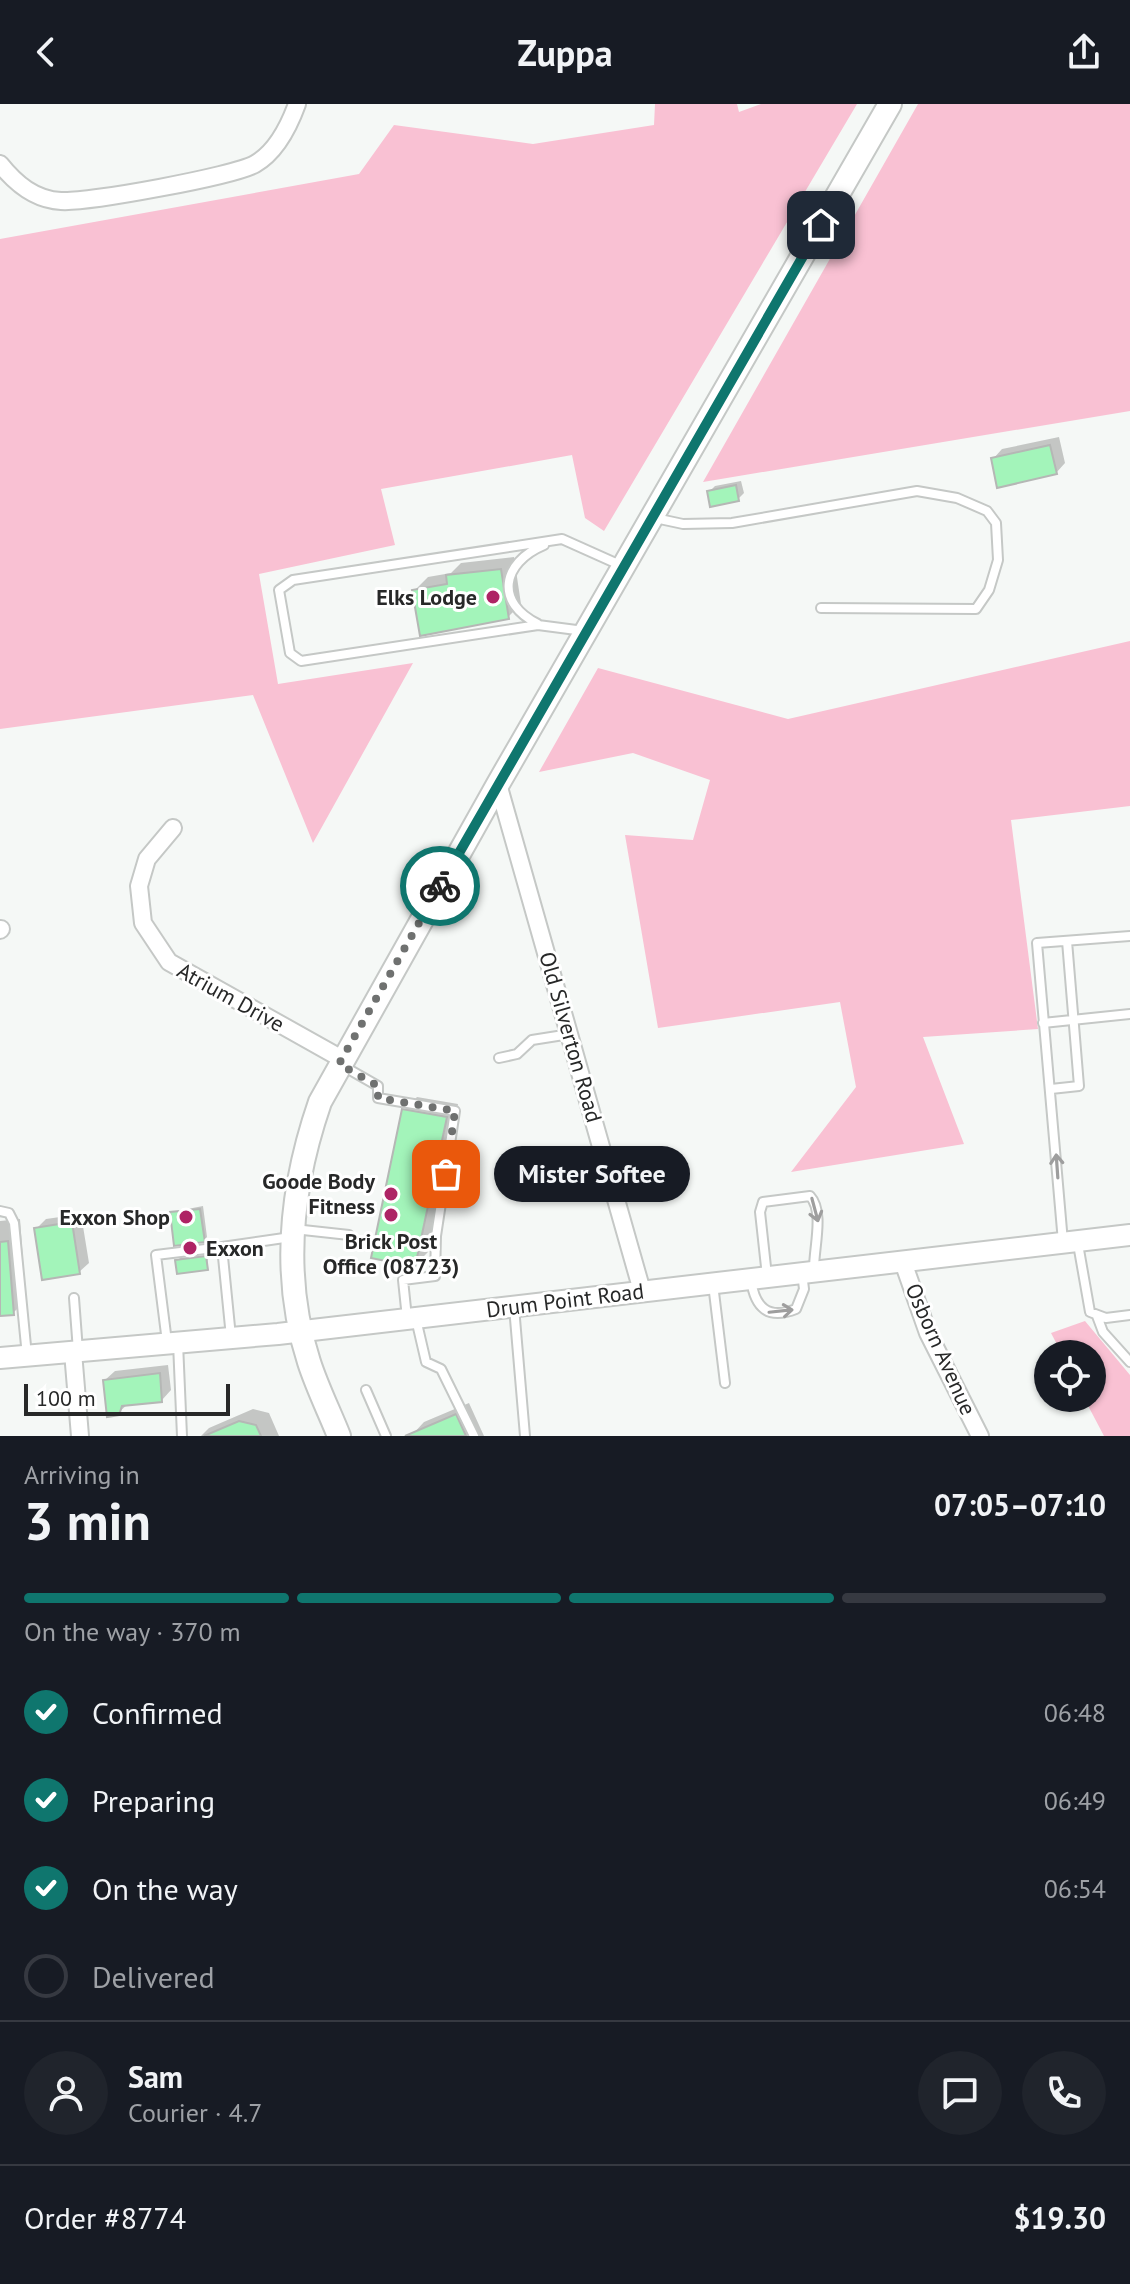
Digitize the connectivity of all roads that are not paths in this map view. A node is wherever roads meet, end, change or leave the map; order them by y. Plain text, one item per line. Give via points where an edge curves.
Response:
1 (297, 104) edge
2 (890, 104) edge
3 (0, 164) edge
4 (650, 517) junction
5 (562, 539) junction
6 (622, 566) junction
7 (821, 608) dead end
8 (538, 625) junction
9 (585, 632) junction
10 (498, 784) junction
11 (173, 828) dead end
12 (1130, 936) edge
13 (1067, 941) junction
14 (1130, 1014) edge
15 (1073, 1019) junction
16 (1043, 1023) junction
17 (571, 1034) junction
18 (499, 1058) dead end
19 (340, 1062) junction
20 (1051, 1089) junction
21 (0, 1211) edge
22 (292, 1233) junction
23 (349, 1235) dead end
24 (1130, 1235) edge
25 (1070, 1242) junction
26 (222, 1247) junction
27 (903, 1262) junction
28 (808, 1272) junction
29 (759, 1278) junction
30 (713, 1283) junction
31 (642, 1291) junction
32 (74, 1298) dead end
33 (513, 1306) junction
34 (1130, 1315) edge
35 (1097, 1316) junction
36 (411, 1318) junction
37 (300, 1330) junction
38 (231, 1337) junction
39 (172, 1343) junction
40 (75, 1352) junction
41 (27, 1356) junction
42 (0, 1358) edge
43 (1130, 1362) edge
44 (725, 1383) dead end
45 (366, 1390) dead end
46 (80, 1436) edge
47 (182, 1436) edge
48 (339, 1436) edge
49 (386, 1436) edge
50 (474, 1436) edge
51 (525, 1436) edge
52 (980, 1436) edge

1 - 3 street via 277,144 255,164 230,172 61,201 35,195
2 - 4 main road
4 - 6 main road
4 - 7 lane via 683,524 732,523 917,491 957,498 987,511 996,523 998,560 989,590 976,609
5 - 6 lane
5 - 8 lane via 522,557 508,582 511,605
5 - 8 lane via 293,580 279,590 290,653 301,661
6 - 9 main road
8 - 9 lane
9 - 10 main road
10 - 17 street, Old Silverton Road
10 - 19 main road
11 - 19 street, Atrium Drive via 147,859 139,886 143,923 169,962
12 - 13 lane
13 - 15 lane
13 - 16 lane via 1037,943
14 - 15 lane
15 - 16 lane
15 - 20 lane via 1079,1086
16 - 20 lane
17 - 18 lane via 532,1040 517,1054
17 - 31 street, Old Silverton Road
19 - 22 main road via 304,1149
19 - 36 lane via 378,1086 378,1098 455,1111 435,1276 403,1280
25 -> 20 lane
21 - 41 lane via 9,1213 14,1223
22 - 23 lane
22 - 26 lane
22 - 37 main road
24 - 25 street, Drum Point Road
25 - 27 street, Drum Point Road
25 - 35 lane via 1086,1304
26 - 38 lane
26 - 39 lane via 156,1255
27 - 28 street, Drum Point Road
27 - 52 street, Osborn Avenue via 928,1333
28 - 29 street, Drum Point Road
29 -> 28 lane via 760,1309 786,1313 796,1309 803,1296
29 -> 28 lane via 763,1202 810,1196 818,1222
29 - 30 street, Drum Point Road
30 - 31 street, Drum Point Road
30 - 44 lane
31 - 33 street, Drum Point Road
32 - 40 lane
33 - 36 street, Drum Point Road
33 - 51 lane
34 - 35 lane
35 - 43 lane via 1103,1332
36 - 37 street, Drum Point Road
36 - 50 lane via 426,1362 441,1369
37 - 38 street, Drum Point Road
37 - 48 main road
38 - 39 street, Drum Point Road
39 - 40 street, Drum Point Road
39 - 47 lane
40 - 41 street, Drum Point Road
40 - 46 street
41 - 42 street, Drum Point Road
45 - 49 lane

